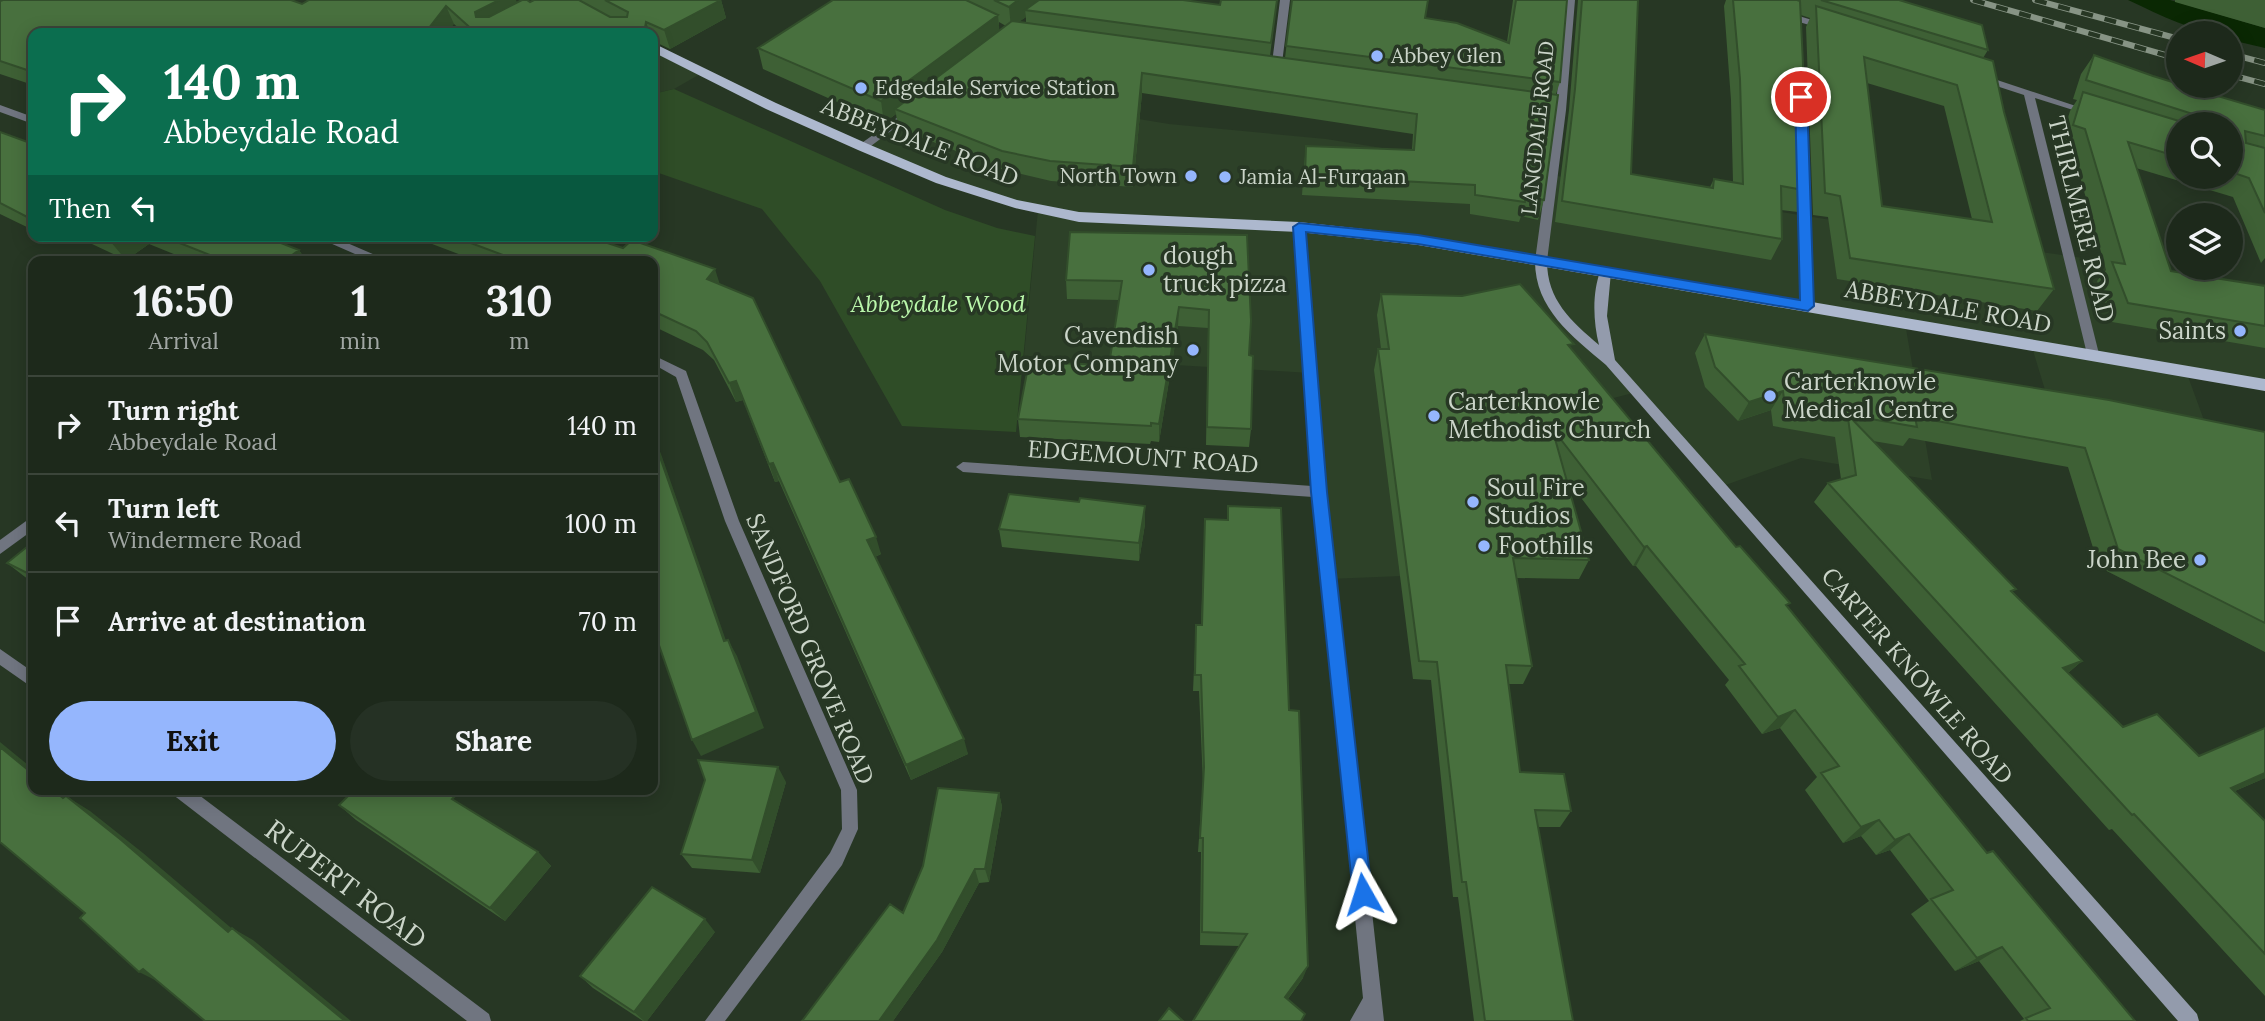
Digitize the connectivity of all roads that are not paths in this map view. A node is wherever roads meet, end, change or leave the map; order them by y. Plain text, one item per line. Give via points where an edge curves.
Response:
1 (1285, 0) edge
2 (1570, 0) edge
3 (1776, 12) edge
4 (1798, 18) junction
5 (1837, 31) edge
6 (1799, 32) edge
7 (658, 50) edge
8 (1263, 69) edge
9 (1276, 71) junction
10 (1965, 72) edge
11 (1289, 73) edge
12 (2029, 93) junction
13 (926, 99) edge
14 (1525, 105) edge
15 (0, 108) edge
16 (1561, 110) junction
17 (2104, 116) edge
18 (28, 119) edge
19 (863, 147) junction
20 (1803, 169) edge
21 (1299, 227) junction
22 (335, 242) edge
23 (370, 256) edge
24 (1541, 261) junction
25 (1605, 272) junction
26 (1808, 306) junction
27 (2093, 354) junction
28 (658, 362) edge
29 (1610, 362) junction
30 (2265, 385) edge
31 (963, 467) dead end
32 (1319, 492) junction
33 (28, 526) edge
34 (0, 548) edge
35 (0, 656) edge
36 (28, 677) edge
37 (186, 795) edge
38 (1374, 998) junction
39 (482, 1021) edge
40 (714, 1021) edge
41 (1359, 1021) edge
42 (1375, 1021) edge
43 (2190, 1021) edge

1 - 9 street
2 - 16 street, LANGDALE ROAD
3 - 4 street
4 - 5 street
4 - 6 street
7 - 19 main road, ABBEYDALE ROAD
8 - 9 street
9 - 11 street
10 - 12 street
12 - 17 street
12 - 27 street, THIRLMERE ROAD
13 - 19 street
14 - 16 street
15 - 18 street
16 - 24 street, LANGDALE ROAD
19 - 21 main road, ABBEYDALE ROAD via 984,195 1055,213
20 - 26 street
21 - 24 main road, ABBEYDALE ROAD via 1418,240
21 - 32 street
22 - 23 street
24 - 25 main road, ABBEYDALE ROAD
24 - 29 street, CARTER KNOWLE ROAD via 1546,294 1571,328
25 - 26 main road, ABBEYDALE ROAD
25 - 29 street, CARTER KNOWLE ROAD via 1599,320
26 - 27 main road, ABBEYDALE ROAD
27 - 30 main road, ABBEYDALE ROAD
28 - 40 street, SANDFORD GROVE ROAD via 681,374 732,520 849,790 850,829 836,859
29 - 43 street, CARTER KNOWLE ROAD
31 - 32 street, EDGEMOUNT ROAD
32 - 38 street
33 - 34 street
35 - 36 street
37 - 39 street, RUPERT ROAD
38 - 41 street
38 - 42 street

